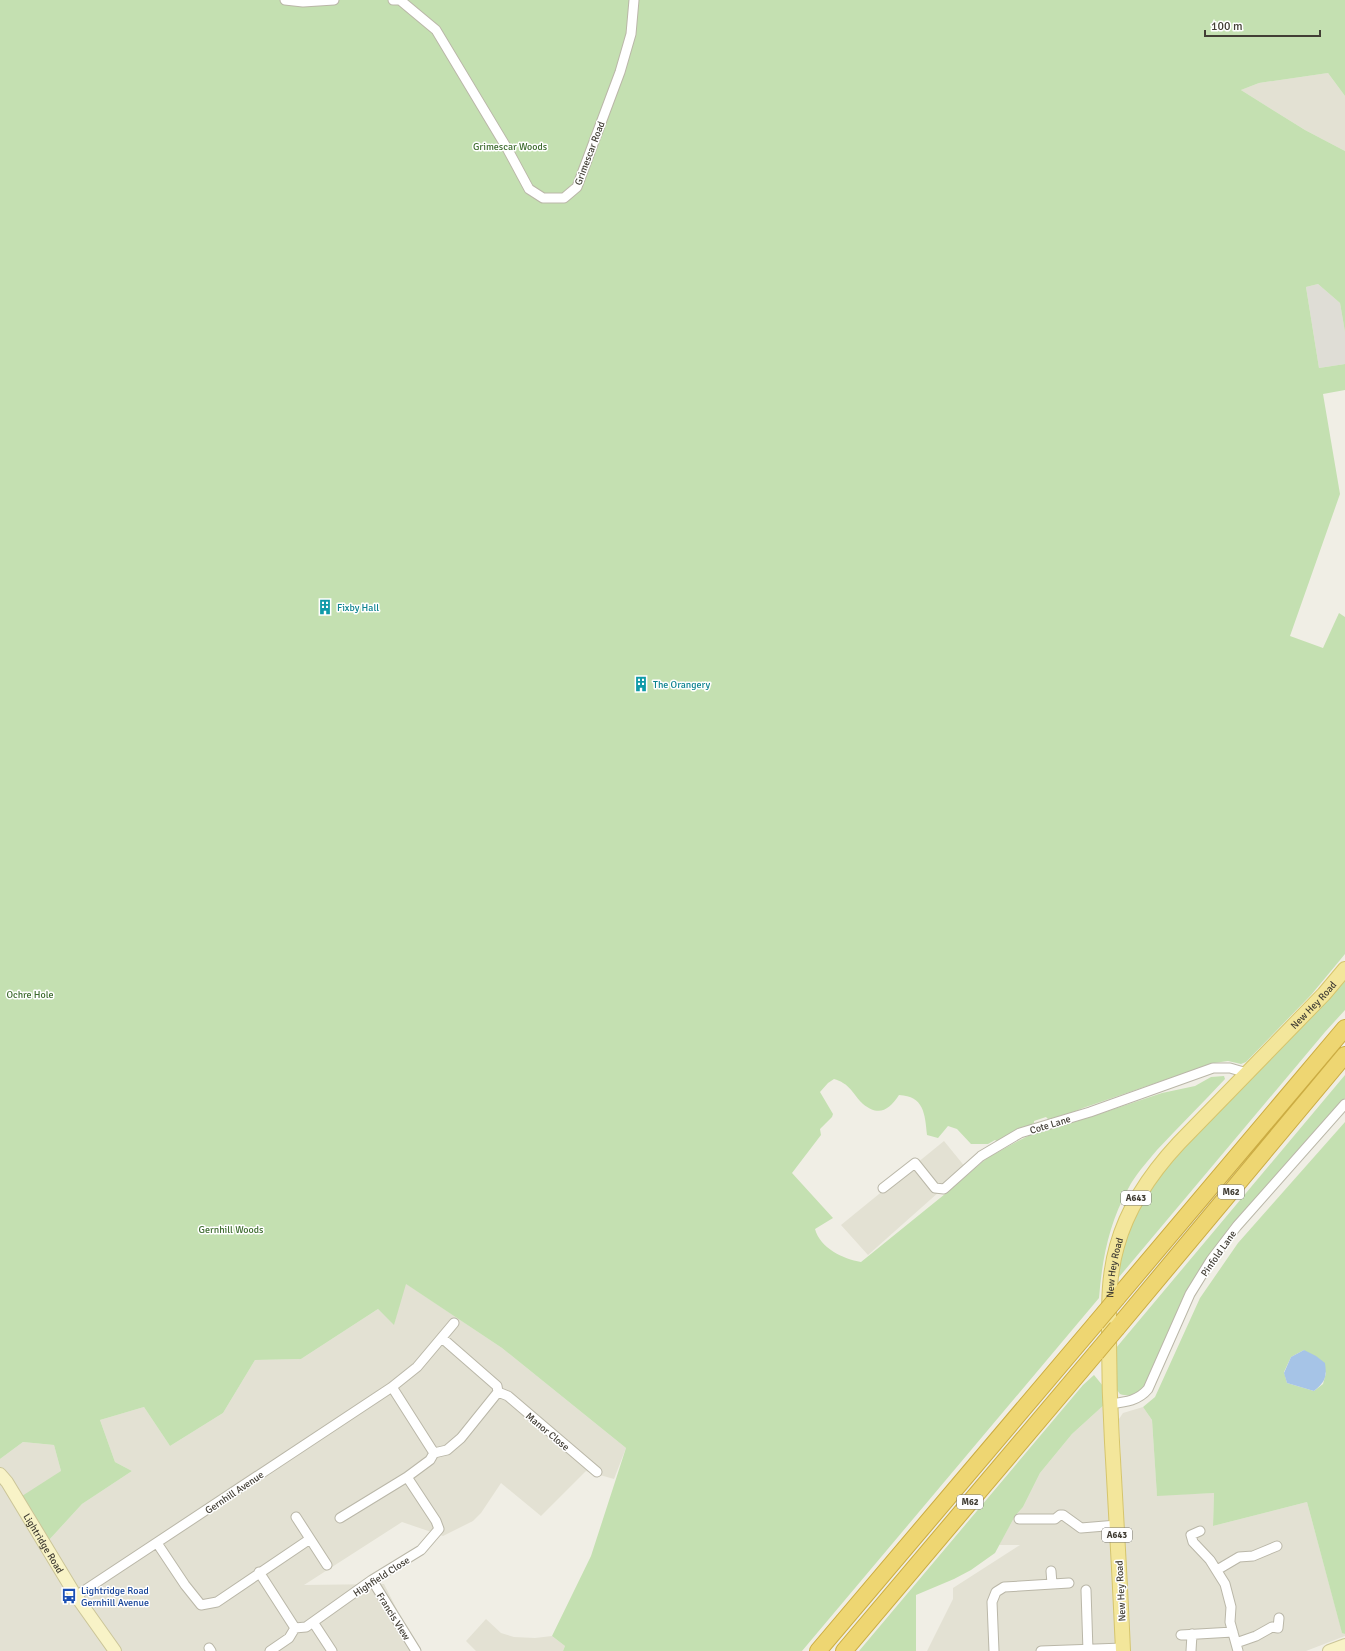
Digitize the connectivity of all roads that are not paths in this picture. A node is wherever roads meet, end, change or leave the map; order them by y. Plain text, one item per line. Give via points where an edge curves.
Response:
1 (285, 0) edge
2 (334, 0) edge
3 (393, 0) edge
4 (634, 0) edge
5 (1345, 969) edge
6 (1345, 1028) edge
7 (1345, 1055) edge
8 (1247, 1072) junction
9 (1345, 1104) edge
10 (883, 1188) dead end
11 (454, 1323) dead end
12 (442, 1338) junction
13 (392, 1387) junction
14 (498, 1392) junction
15 (1109, 1404) junction
16 (434, 1453) junction
17 (597, 1472) dead end
18 (0, 1474) edge
19 (407, 1477) junction
20 (296, 1517) dead end
21 (340, 1518) dead end
22 (1019, 1519) dead end
23 (1117, 1525) junction
24 (1200, 1530) dead end
25 (310, 1539) junction
26 (157, 1543) junction
27 (1277, 1546) dead end
28 (327, 1565) dead end
29 (1217, 1570) junction
30 (1051, 1571) dead end
31 (259, 1572) junction
32 (372, 1580) junction
33 (1069, 1583) dead end
34 (1052, 1584) junction
35 (1086, 1590) dead end
36 (76, 1596) junction
37 (1279, 1618) dead end
38 (313, 1622) junction
39 (295, 1628) junction
40 (1233, 1632) junction
41 (1192, 1634) junction
42 (1181, 1635) dead end
43 (1345, 1645) edge
44 (1237, 1647) edge
45 (1123, 1649) edge
46 (1088, 1650) edge
47 (115, 1651) edge
48 (270, 1651) edge
49 (332, 1651) edge
50 (416, 1651) edge
51 (818, 1651) edge
52 (844, 1651) edge
53 (994, 1651) edge
54 (1041, 1651) edge
55 (1058, 1651) edge
56 (1191, 1651) edge
57 (1329, 1651) edge

1 - 2 street
3 - 4 street, Grimescar Road via 400,0 436,30 530,189 543,198 564,198 577,187 620,72 631,34
5 - 8 main road, New Hey Road / A643 via 1324,994
6 - 51 highway, M62, bridge
7 - 52 highway, M62, bridge
8 - 10 street, Cote Lane via 1213,1068 1090,1112 1026,1131 981,1156 944,1189 935,1188 915,1163
8 - 15 main road, New Hey Road / A643 via 1159,1165 1141,1190 1124,1224 1111,1268 1108,1291
9 - 15 street, Pinfold Lane via 1237,1226 1211,1260 1190,1294 1148,1389 1138,1398
11 - 12 street, Gernhill Avenue
12 - 13 street, Gernhill Avenue via 417,1367
12 - 14 street, Manor Close via 497,1386
13 - 16 street
13 - 26 street, Gernhill Avenue
14 - 16 street via 461,1438 447,1450
14 - 17 street, Manor Close via 508,1396
15 - 23 main road, New Hey Road / A643
16 - 19 street via 430,1460
18 - 36 street, Lightridge Road
19 - 21 street
19 - 32 street, Highfield Close via 439,1529 422,1550
20 - 25 street
22 - 23 street via 1055,1519 1063,1515 1081,1528
23 - 45 main road, New Hey Road / A643
24 - 29 street via 1191,1535 1193,1542
25 - 28 street
25 - 31 street
26 - 31 street via 201,1604 217,1602
26 - 36 street, Gernhill Avenue
27 - 29 street via 1253,1556 1239,1557
29 - 40 street via 1229,1596
30 - 34 street
31 - 39 street
32 - 38 street, Highfield Close
32 - 50 street, Francis View
33 - 34 street
34 - 53 street via 1004,1587 996,1592 992,1602
35 - 46 street
36 - 47 street, Lightridge Road
37 - 44 street via 1278,1628 1272,1627
38 - 39 street, Highfield Close via 306,1627
38 - 49 street
39 - 48 street via 289,1638
40 - 41 street
40 - 44 street
41 - 42 street
41 - 56 street
43 - 57 street
45 - 46 street
46 - 55 street
54 - 55 street

